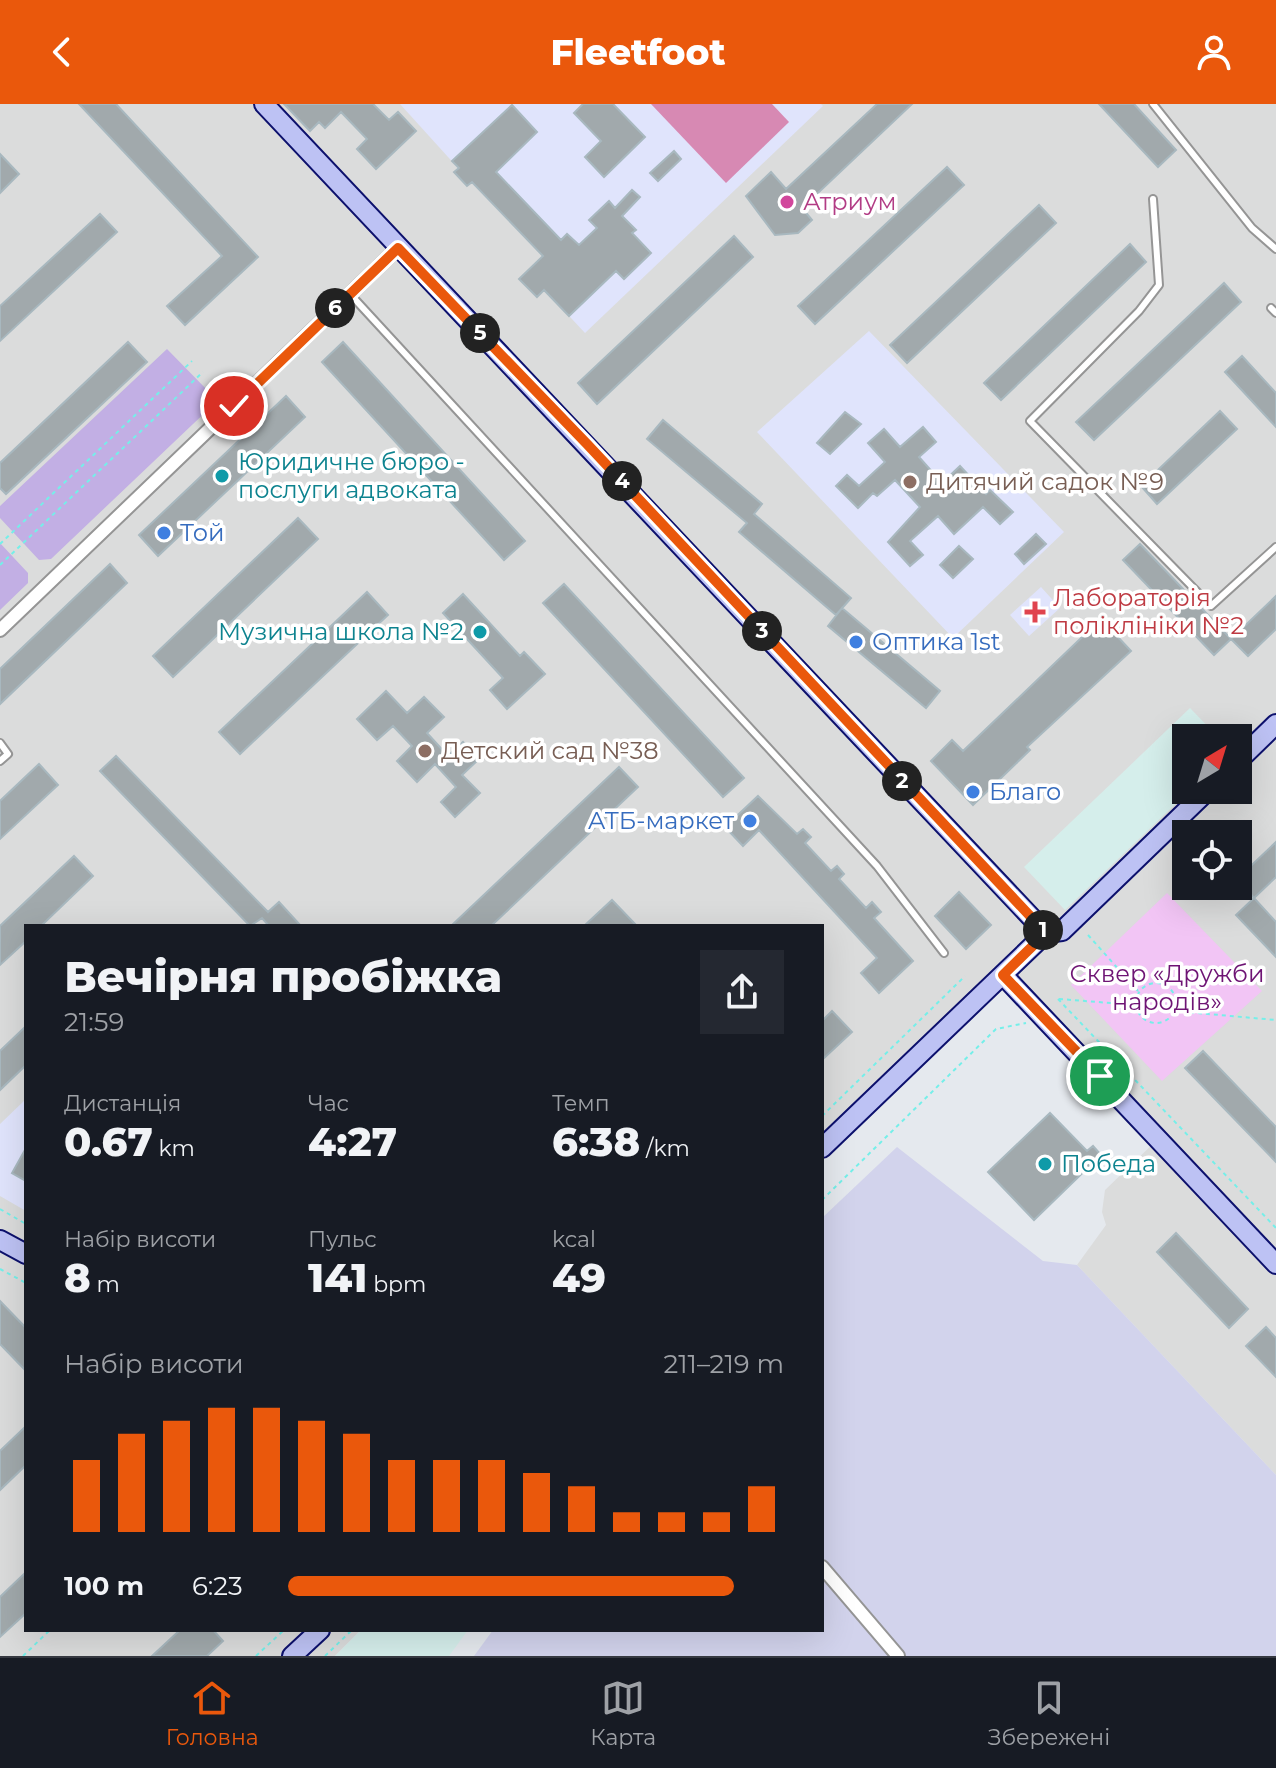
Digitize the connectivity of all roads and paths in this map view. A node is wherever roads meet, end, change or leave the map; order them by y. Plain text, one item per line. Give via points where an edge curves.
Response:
1 (264, 104) edge
2 (1153, 104) edge
3 (1153, 199) dead end
4 (398, 248) junction
5 (1276, 249) edge
6 (350, 294) junction
7 (192, 361) dead end
8 (203, 372) dead end
9 (0, 544) edge
10 (1276, 547) edge
11 (0, 565) edge
12 (0, 630) edge
13 (1276, 724) edge
14 (0, 743) edge
15 (1252, 747) edge
16 (0, 761) edge
17 (1194, 804) edge
18 (1046, 933) junction
19 (1088, 935) dead end
20 (944, 953) dead end
21 (1003, 975) junction
22 (965, 976) dead end
23 (1139, 992) junction
24 (1136, 1005) junction
25 (1174, 1011) junction
26 (1276, 1020) edge
27 (1031, 1023) dead end
28 (824, 1114) edge
29 (824, 1146) edge
30 (824, 1198) edge
31 (0, 1209) edge
32 (24, 1223) edge
33 (1276, 1228) edge
34 (0, 1240) edge
35 (24, 1253) edge
36 (1276, 1264) edge
37 (0, 1269) edge
38 (24, 1282) edge
39 (824, 1569) edge
40 (48, 1632) edge
41 (282, 1632) edge
42 (318, 1632) edge
43 (350, 1632) edge
44 (23, 1656) edge
45 (256, 1656) edge
46 (292, 1656) edge
47 (325, 1656) edge
48 (898, 1656) edge

1 - 4 main road
2 - 5 lane via 1252,228
3 - 10 lane via 1159,285 1030,421 1211,606
4 - 6 street
4 - 18 main road
6 - 12 street
6 - 20 lane via 877,866
7 - 9 path
8 - 11 path
13 - 15 main road
14 - 16 lane via 8,754
17 - 18 main road via 1062,931
18 - 21 main road
19 - 23 path
21 - 29 main road
21 - 36 main road
22 - 28 path
23 - 24 path
23 - 25 path via 1149,984 1168,987 1175,998
24 - 25 path via 1152,1023 1165,1021
24 - 33 path via 1058,999
25 - 26 path
27 - 30 path via 996,1029
31 - 32 path
34 - 35 main road
37 - 38 path
39 - 48 street
40 - 44 path
41 - 45 path
42 - 46 main road
43 - 47 path

